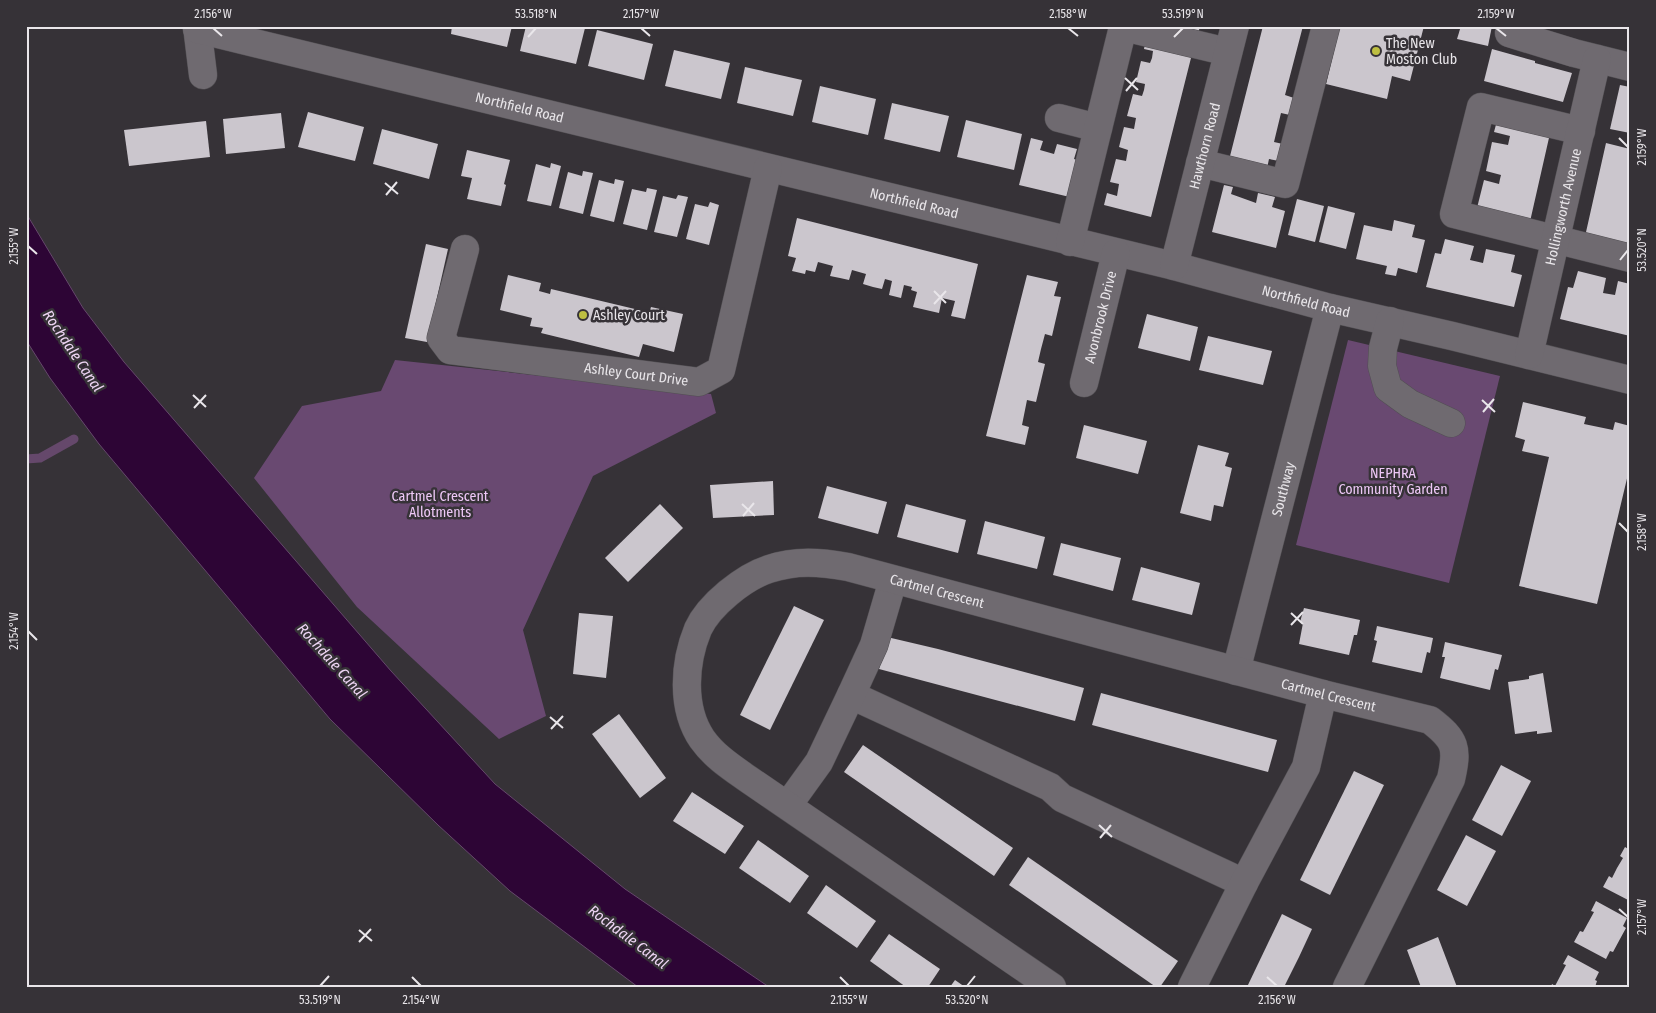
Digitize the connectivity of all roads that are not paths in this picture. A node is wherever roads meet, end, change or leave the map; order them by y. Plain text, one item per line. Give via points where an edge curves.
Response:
1 (1235, 26) edge
2 (1326, 26) edge
3 (197, 28) edge
4 (1509, 33) dead end
5 (1551, 36) edge
6 (1228, 52) junction
7 (1597, 59) junction
8 (1630, 66) edge
9 (203, 75) dead end
10 (1059, 118) dead end
11 (1098, 128) junction
12 (1581, 131) junction
13 (1200, 163) junction
14 (768, 168) junction
15 (1556, 240) junction
16 (1070, 242) junction
17 (465, 248) dead end
18 (1116, 253) junction
19 (1630, 258) edge
20 (1174, 266) junction
21 (1330, 308) junction
22 (1390, 321) junction
23 (1529, 355) junction
24 (1630, 380) edge
25 (1084, 383) dead end
26 (1451, 423) dead end
27 (893, 580) junction
28 (1236, 671) junction
29 (1323, 694) junction
30 (851, 695) junction
31 (788, 805) junction
32 (1244, 883) junction
33 (1052, 987) edge
34 (1192, 987) edge
35 (1346, 987) edge

1 - 6 street, Hawthorn Road
2 - 13 street via 1285,184
3 - 9 street
3 - 14 street, Northfield Road
4 - 5 street
5 - 7 street
6 - 11 street via 1123,27
6 - 13 street, Hawthorn Road
7 - 8 street
7 - 12 street, Hollingworth Avenue
10 - 11 street
11 - 16 street
12 - 15 street, Hollingworth Avenue
12 - 15 street via 1481,106 1454,214
13 - 20 street, Hawthorn Road
14 - 16 street, Northfield Road
14 - 17 street, Ashley Court Drive via 721,370 699,382 450,350 441,338
15 - 19 street
15 - 23 street, Hollingworth Avenue
16 - 18 street, Northfield Road
18 - 20 street, Northfield Road
18 - 25 street, Avonbrook Drive
20 - 21 street, Northfield Road
21 - 22 street, Northfield Road
21 - 28 street, Southway
22 - 23 street, Northfield Road
22 - 26 street via 1382,366 1388,388 1410,404
23 - 24 street, Northfield Road
27 - 28 street, Cartmel Crescent
27 - 30 street via 874,645
27 - 31 street, Cartmel Crescent via 822,562 794,563 768,569 729,592 698,628 687,670 688,704 694,722 707,745 723,761
28 - 29 street, Cartmel Crescent
29 - 32 street via 1306,767
29 - 35 street, Cartmel Crescent via 1430,720 1452,742 1456,758 1451,779
30 - 31 street via 819,762
30 - 32 street via 1050,787 1062,798
31 - 33 street, Cartmel Crescent
32 - 34 street

